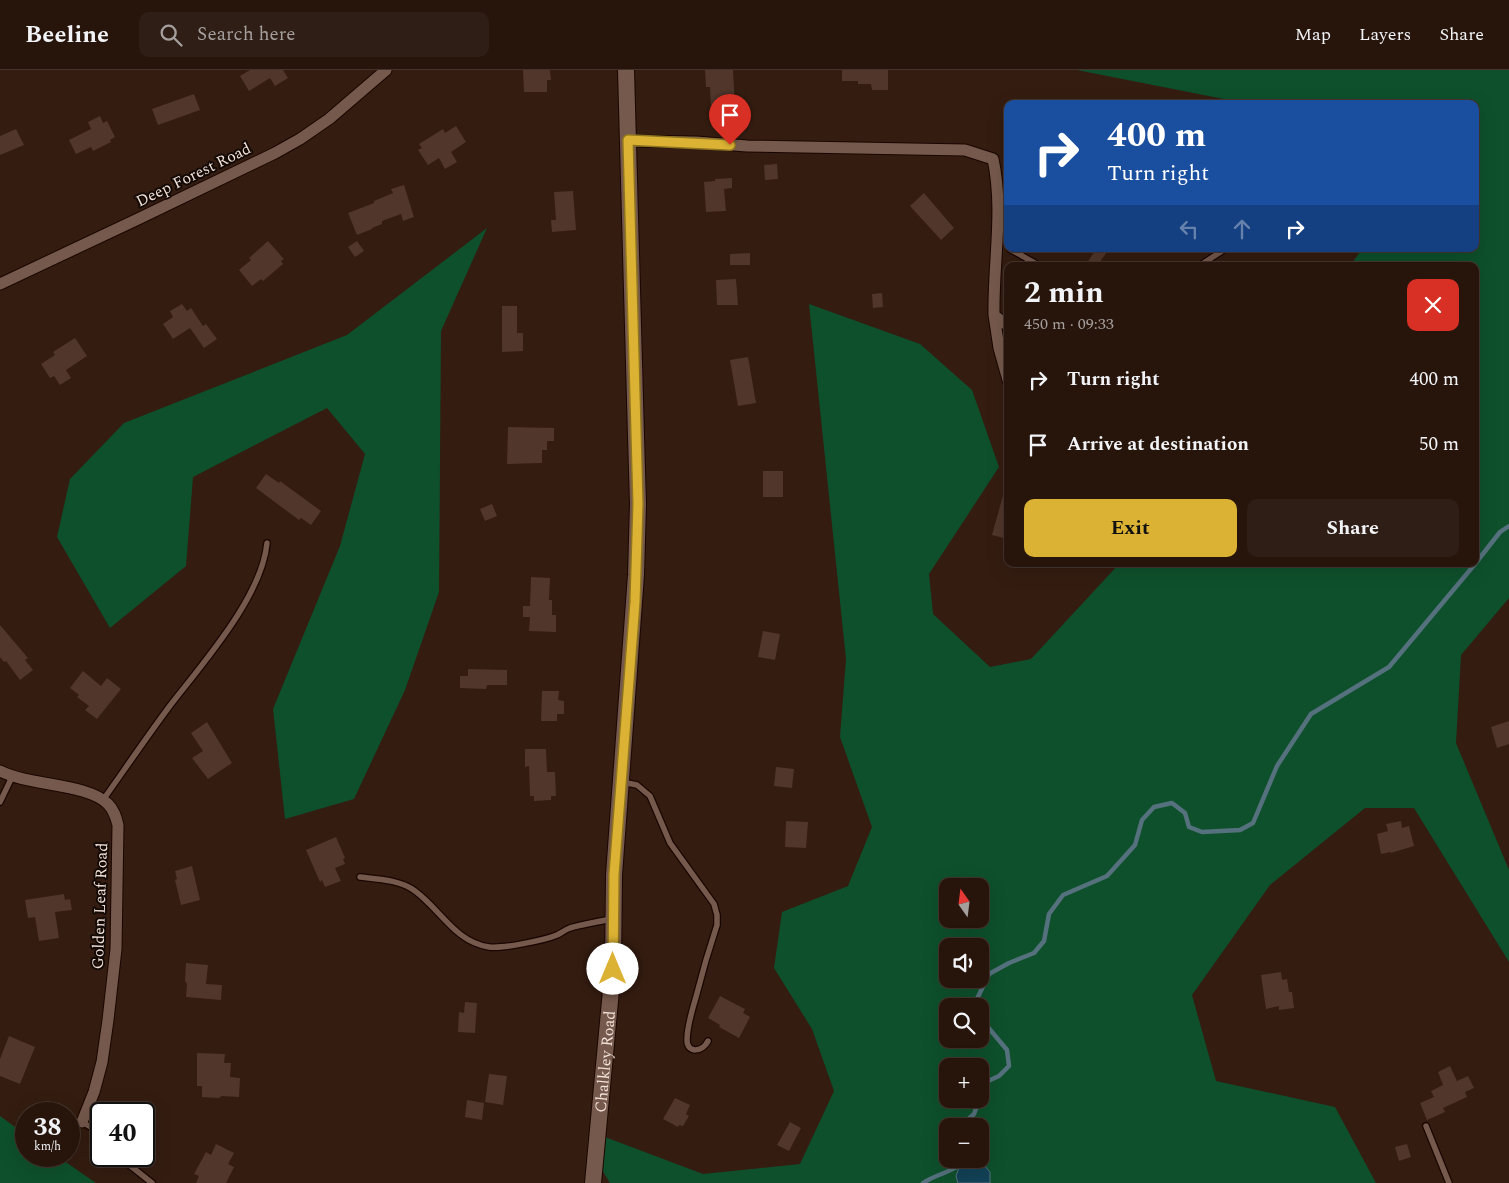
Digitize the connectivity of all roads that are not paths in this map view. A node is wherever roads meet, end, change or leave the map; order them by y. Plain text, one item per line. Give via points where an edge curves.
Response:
1 (386, 70) edge
2 (626, 70) edge
3 (628, 140) junction
4 (996, 241) junction
5 (1004, 245) edge
6 (1016, 252) edge
7 (1220, 252) edge
8 (1033, 262) edge
9 (1205, 262) edge
10 (0, 284) edge
11 (994, 315) junction
12 (1004, 323) edge
13 (1004, 366) edge
14 (267, 543) dead end
15 (0, 771) edge
16 (12, 777) junction
17 (622, 782) junction
18 (103, 800) junction
19 (0, 802) edge
20 (360, 877) dead end
21 (613, 918) junction
22 (708, 1041) dead end
23 (82, 1122) joint
24 (1426, 1126) dead end
25 (90, 1127) edge
26 (132, 1167) edge
27 (152, 1183) edge
28 (593, 1183) edge
29 (1449, 1183) edge

1 - 10 street, Deep Forest Road via 329,119 275,153
2 - 3 street, Chalkley Road
3 - 4 street via 971,151 993,159 998,202
3 - 17 street, Chalkley Road via 638,504 635,602
4 - 5 lane
4 - 11 street
6 - 8 lane
7 - 9 lane
11 - 12 street
11 - 13 street
14 - 18 lane via 262,568 235,620
15 - 16 street
16 - 18 street via 85,792
16 - 19 lane
17 - 21 street, Chalkley Road
17 - 22 lane via 637,785 650,796 670,843 714,904 717,925 690,1018 687,1041 689,1047 700,1050
18 - 23 street, Golden Leaf Road via 115,814 118,825 116,949 102,1062
20 - 21 lane via 415,890 464,938 490,948 556,936 569,929
21 - 28 street, Chalkley Road via 613,969
23 - 25 lane
24 - 29 lane
26 - 27 lane

